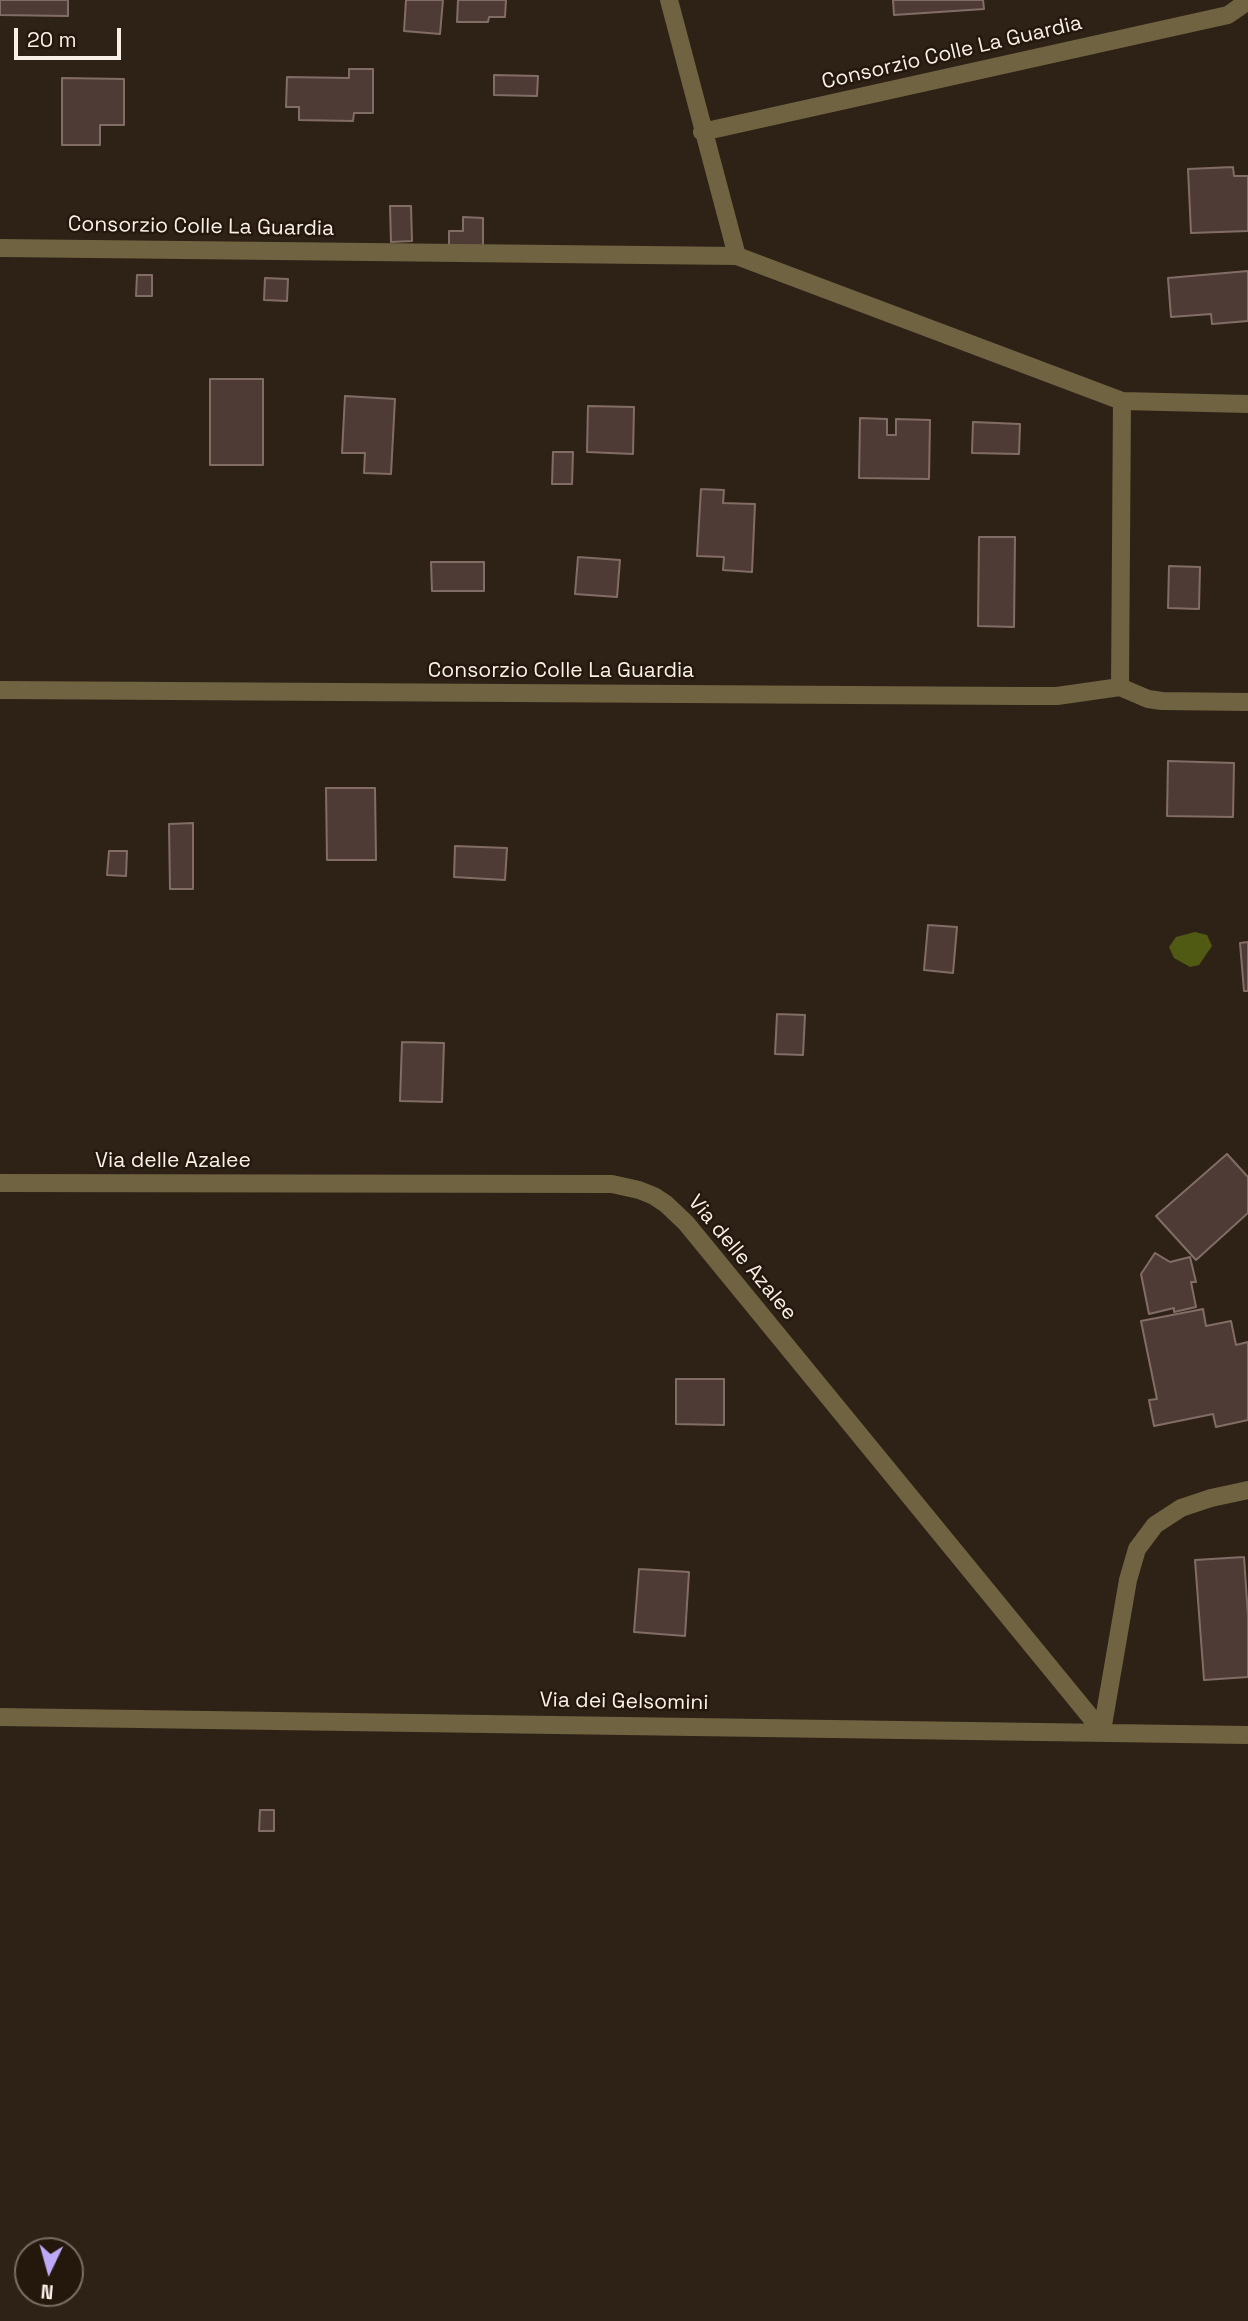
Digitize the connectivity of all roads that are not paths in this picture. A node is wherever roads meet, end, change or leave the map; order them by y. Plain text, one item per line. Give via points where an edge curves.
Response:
1 (669, 0) edge
2 (1248, 1) edge
3 (702, 132) junction
4 (0, 248) edge
5 (737, 256) junction
6 (1122, 401) junction
7 (1248, 404) edge
8 (1121, 687) junction
9 (0, 690) edge
10 (1248, 702) edge
11 (0, 1183) edge
12 (1248, 1490) edge
13 (0, 1717) edge
14 (1101, 1731) junction
15 (1248, 1735) edge

1 - 3 street
2 - 3 street, Consorzio Colle La Guardia via 1228,15
3 - 5 street
4 - 5 street, Consorzio Colle La Guardia
5 - 6 street, Consorzio Colle La Guardia
6 - 7 street, Consorzio Colle La Guardia
6 - 8 street
8 - 9 street, Consorzio Colle La Guardia via 1057,696
8 - 10 street, Consorzio Colle La Guardia via 1162,701
11 - 14 street, Via delle Azalee via 612,1184 654,1196 687,1223
12 - 14 street via 1181,1508 1155,1525 1137,1549
13 - 14 street, Via dei Gelsomini
14 - 15 street, Via dei Gelsomini

